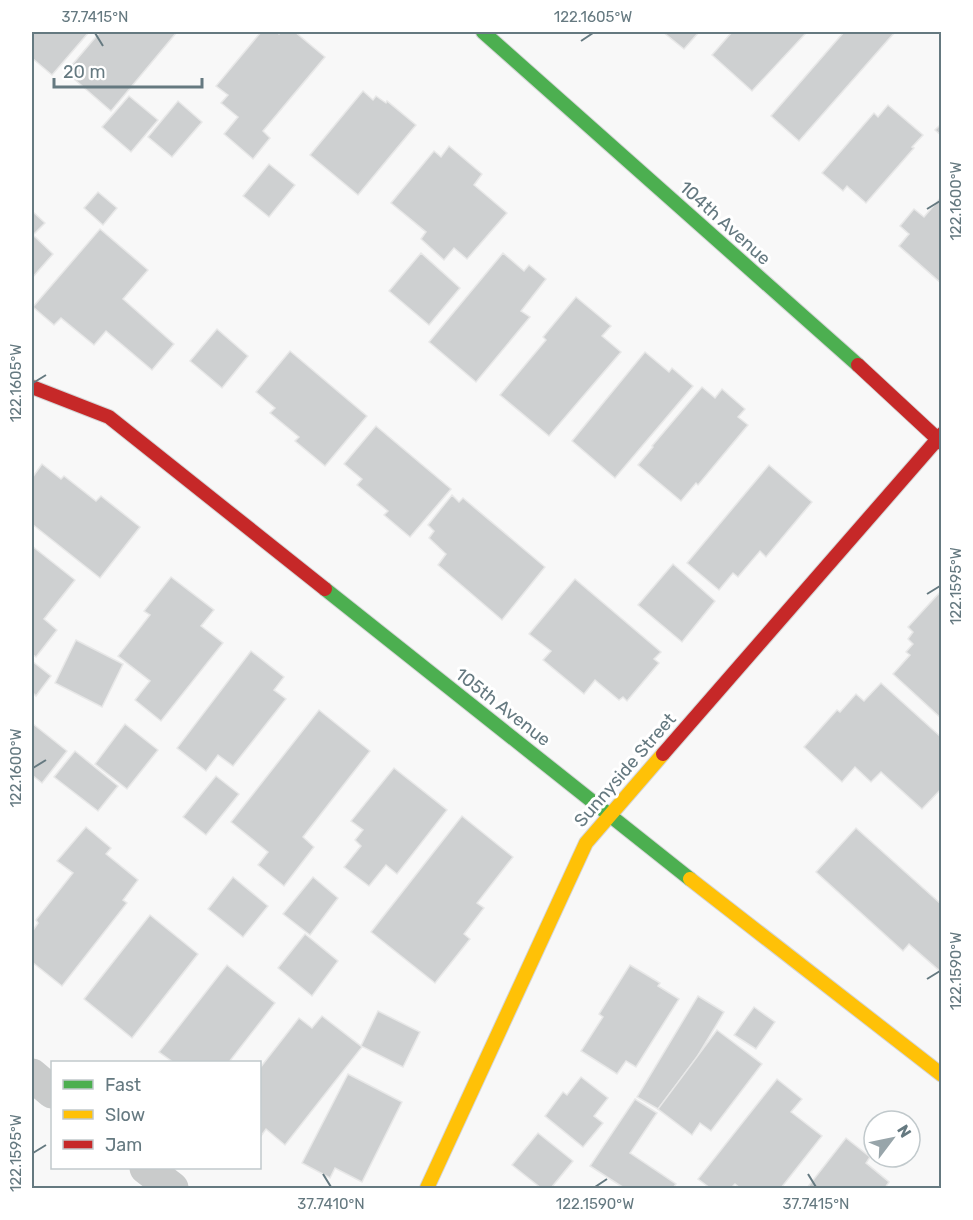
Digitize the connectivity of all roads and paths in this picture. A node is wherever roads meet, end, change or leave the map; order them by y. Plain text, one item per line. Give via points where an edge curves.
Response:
1 (483, 32) edge
2 (32, 387) edge
3 (940, 439) edge
4 (610, 816) junction
5 (942, 1075) edge
6 (32, 1076) edge
7 (51, 1091) edge
8 (148, 1169) edge
9 (172, 1188) edge
10 (427, 1188) edge

1 - 3 street, 104th Avenue
2 - 4 street, 105th Avenue via 109,417
3 - 4 street, Sunnyside Street
4 - 5 street, 105th Avenue
4 - 10 street, Sunnyside Street via 586,843
6 - 7 street
8 - 9 street

